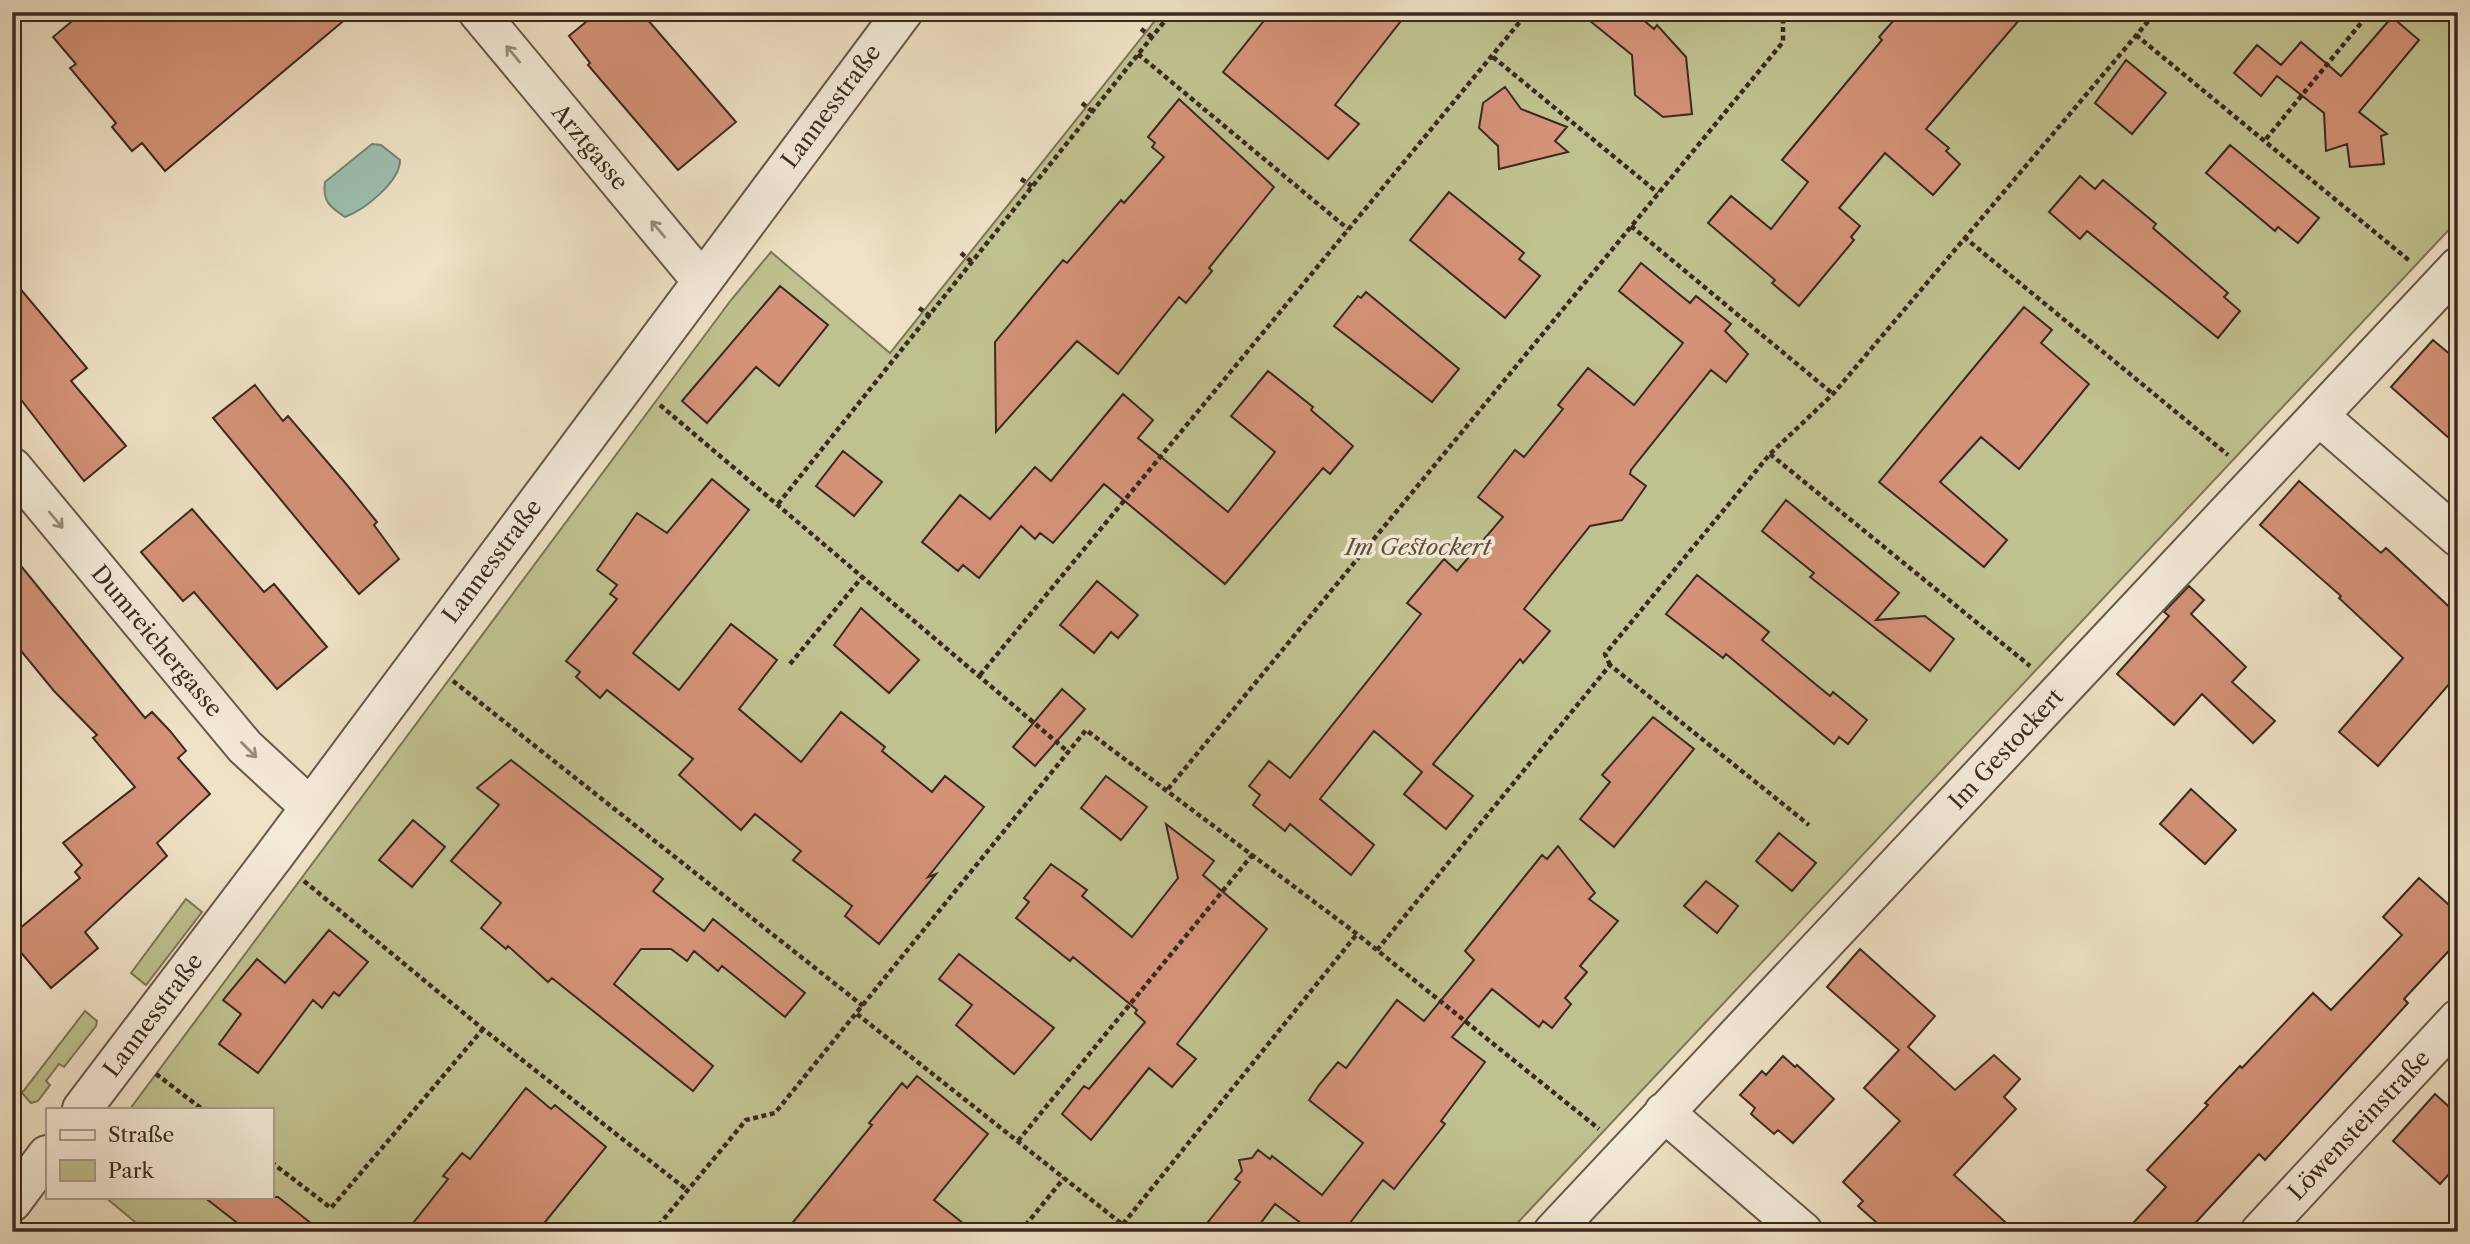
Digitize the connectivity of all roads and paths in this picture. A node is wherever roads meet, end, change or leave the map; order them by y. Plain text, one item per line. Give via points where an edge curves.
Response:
1 (478, 12) edge
2 (903, 12) edge
3 (1172, 12) edge
4 (1528, 12) edge
5 (1783, 12) edge
6 (2156, 12) edge
7 (2370, 12) edge
8 (1141, 29) dead end
9 (2136, 35) junction
10 (1152, 37) junction
11 (1138, 54) junction
12 (1493, 57) junction
13 (1082, 103) dead end
14 (1093, 112) junction
15 (2266, 139) junction
16 (1021, 178) dead end
17 (1032, 186) junction
18 (1658, 194) junction
19 (1631, 226) junction
20 (1348, 229) junction
21 (1964, 237) junction
22 (961, 253) dead end
23 (972, 262) junction
24 (2449, 276) edge
25 (702, 281) junction
26 (919, 308) dead end
27 (930, 316) junction
28 (628, 378) junction
29 (1833, 394) junction
30 (2320, 417) junction
31 (1770, 454) junction
32 (12, 467) edge
33 (2260, 481) junction
34 (778, 504) junction
35 (2458, 537) edge
36 (863, 576) junction
37 (422, 656) junction
38 (790, 664) dead end
39 (1611, 665) junction
40 (980, 675) junction
41 (2061, 691) junction
42 (1067, 751) junction
43 (1168, 789) junction
44 (310, 807) junction
45 (1809, 825) dead end
46 (1253, 854) junction
47 (274, 856) junction
48 (1357, 934) junction
49 (1377, 950) junction
50 (863, 1006) junction
51 (857, 1014) junction
52 (2458, 1019) edge
53 (483, 1029) junction
54 (126, 1051) junction
55 (83, 1108) edge
56 (201, 1108) edge
57 (1664, 1112) junction
58 (1018, 1141) junction
59 (1628, 1152) junction
60 (46, 1156) edge
61 (273, 1164) edge
62 (1064, 1178) junction
63 (687, 1190) junction
64 (12, 1202) edge
65 (1123, 1224) junction
66 (653, 1232) edge
67 (1020, 1232) edge
68 (1132, 1232) edge
69 (1553, 1232) edge
70 (1803, 1232) edge
71 (2260, 1232) edge

25 -> 1 street, Arztgasse
2 - 25 street, Lannesstraße
3 - 10 path
4 - 12 path
5 - 18 path via 1783,42
6 - 9 path
7 - 15 path
8 - 10 path
9 - 15 path
9 - 21 path
10 - 11 path
11 - 14 path
11 - 20 path
12 - 18 path
12 - 20 path
13 - 14 path
14 - 17 path
15 - 24 path
16 - 17 path
17 - 23 path
18 - 19 path
19 - 29 path
19 - 43 path
20 - 40 path
21 - 29 path
21 - 33 path
22 - 23 path
23 - 27 path
24 - 30 street, Im Gestockert
25 - 28 street, Lannesstraße
26 - 27 path
27 - 34 path
28 - 34 path
28 - 37 street, Lannesstraße
29 - 31 path
30 - 33 street, Im Gestockert
30 - 35 street
31 - 39 path via 1605,654
31 - 41 path
32 -> 44 street, Dumreichergasse via 245,747
33 - 41 street, Im Gestockert
34 - 36 path
36 - 38 path
36 - 40 path
37 - 44 street, Lannesstraße
37 - 50 path
39 - 45 path
39 - 49 path
40 - 42 path
41 - 57 street, Im Gestockert
42 - 43 path via 1086,730
42 - 50 path
43 - 46 path
44 - 47 street, Lannesstraße
46 - 48 path
46 - 58 path
47 - 53 path
47 - 54 street, Lannesstraße
48 - 49 path
48 - 65 path
49 - 59 path
50 - 51 path
51 - 58 path
51 - 63 path via 775,1113 746,1120
52 - 71 street, Löwensteinstraße
53 - 61 path via 331,1208
53 - 63 path
54 - 55 street, Lannesstraße
54 - 56 path
57 - 59 street, Im Gestockert
57 - 70 street
58 - 62 path
59 - 69 street, Im Gestockert
60 - 64 street
62 - 65 path
62 - 67 path
63 - 66 path
65 - 68 path

